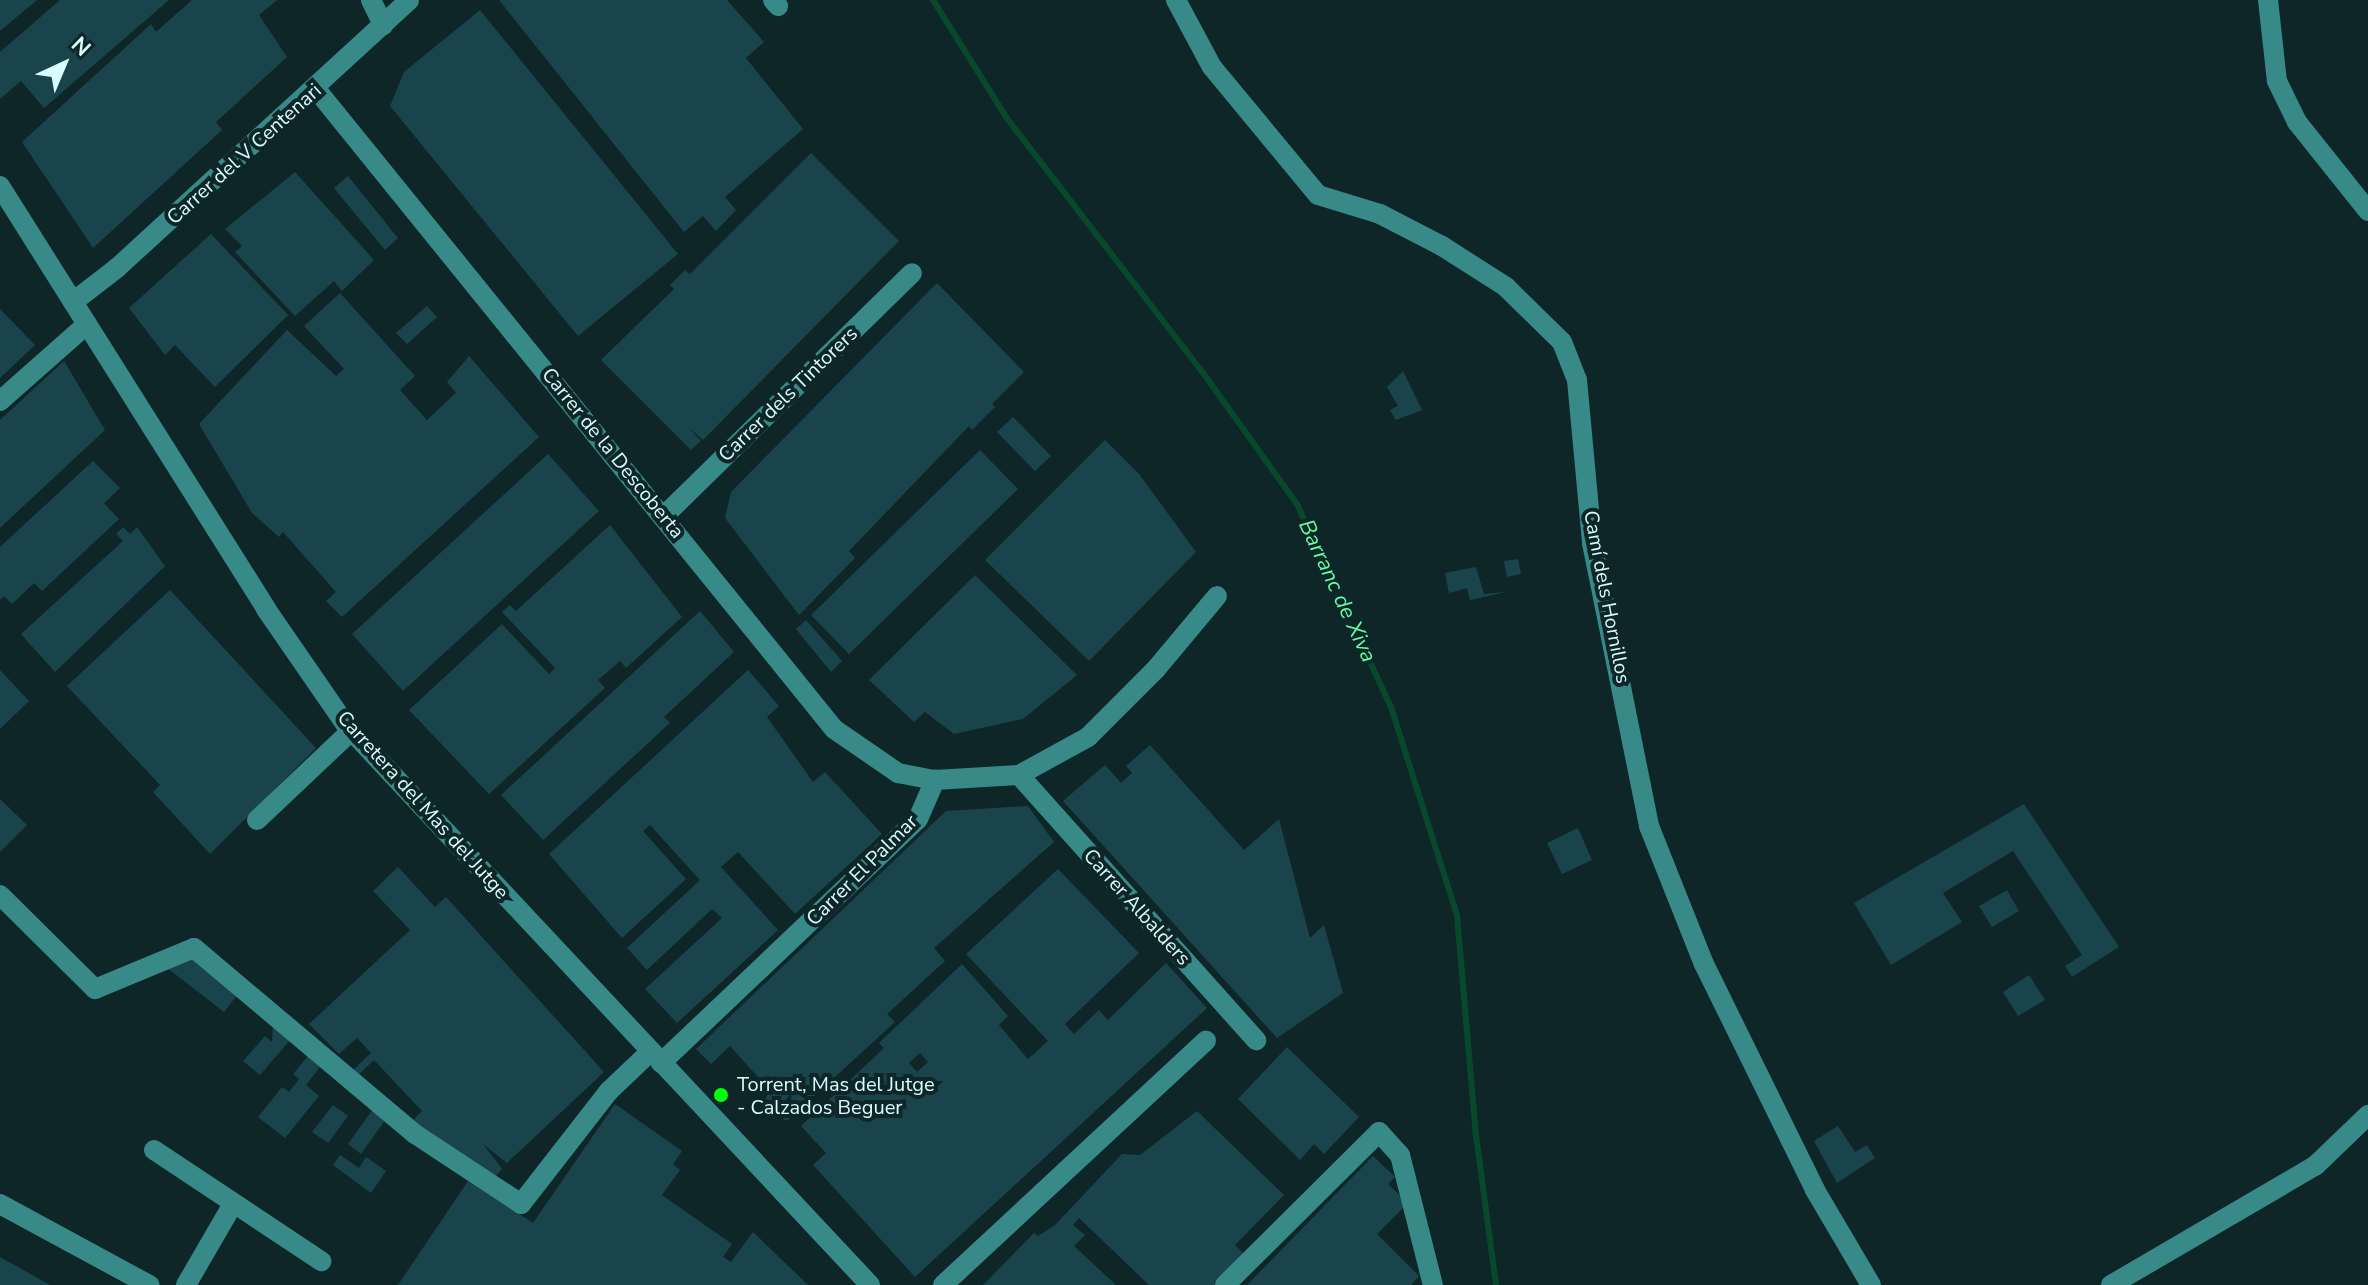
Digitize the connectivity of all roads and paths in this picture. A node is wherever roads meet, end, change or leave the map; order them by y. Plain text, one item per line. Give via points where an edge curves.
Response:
1 (371, 0) edge
2 (409, 0) edge
3 (1176, 0) edge
4 (2268, 0) edge
5 (383, 25) junction
6 (316, 89) junction
7 (0, 186) edge
8 (2368, 211) edge
9 (912, 273) dead end
10 (73, 302) junction
11 (87, 324) junction
12 (0, 401) edge
13 (664, 516) junction
14 (1217, 596) dead end
15 (351, 731) junction
16 (1019, 775) junction
17 (935, 780) junction
18 (257, 820) dead end
19 (0, 895) edge
20 (1256, 1040) dead end
21 (1206, 1041) dead end
22 (656, 1058) junction
23 (2368, 1115) edge
24 (154, 1150) dead end
25 (0, 1204) edge
26 (233, 1204) junction
27 (321, 1261) dead end
28 (149, 1285) edge
29 (186, 1285) edge
30 (870, 1285) edge
31 (943, 1285) edge
32 (1225, 1285) edge
33 (1433, 1285) edge
34 (1871, 1285) edge
35 (2111, 1285) edge

1 - 5 street
2 - 5 street, Carrer del V Centenari
3 - 34 street, Camí dels Hornillos via 1212,67 1318,195 1380,214 1442,246 1506,287 1562,342 1577,380 1592,543 1649,826 1704,964 1815,1190
4 - 8 street via 2277,81 2297,122
5 - 6 street, Carrer del V Centenari
6 - 10 street, Carrer del V Centenari
6 - 13 street, Carrer de la Descoberta
7 - 10 street, Carretera del Mas del Jutge
9 - 13 street, Carrer dels Tintorers
10 - 11 street, Carretera del Mas del Jutge
11 - 12 street
11 - 15 street, Carretera del Mas del Jutge via 266,609
13 - 17 street, Carrer de la Descoberta via 834,729 898,773
14 - 16 street via 1156,669 1088,737
15 - 18 street
15 - 22 street, Carretera del Mas del Jutge
16 - 17 street
16 - 20 street, Carrer Albalders
17 - 22 street, Carrer El Palmar via 918,819
19 - 22 street, Carrer El Palmar via 95,989 194,948 415,1134 521,1204 609,1091
21 - 31 street
22 - 30 street, Carretera del Mas del Jutge
23 - 35 street via 2315,1166
24 - 26 street
25 - 28 street
26 - 27 street
26 - 29 street
32 - 33 street via 1379,1132 1400,1155

